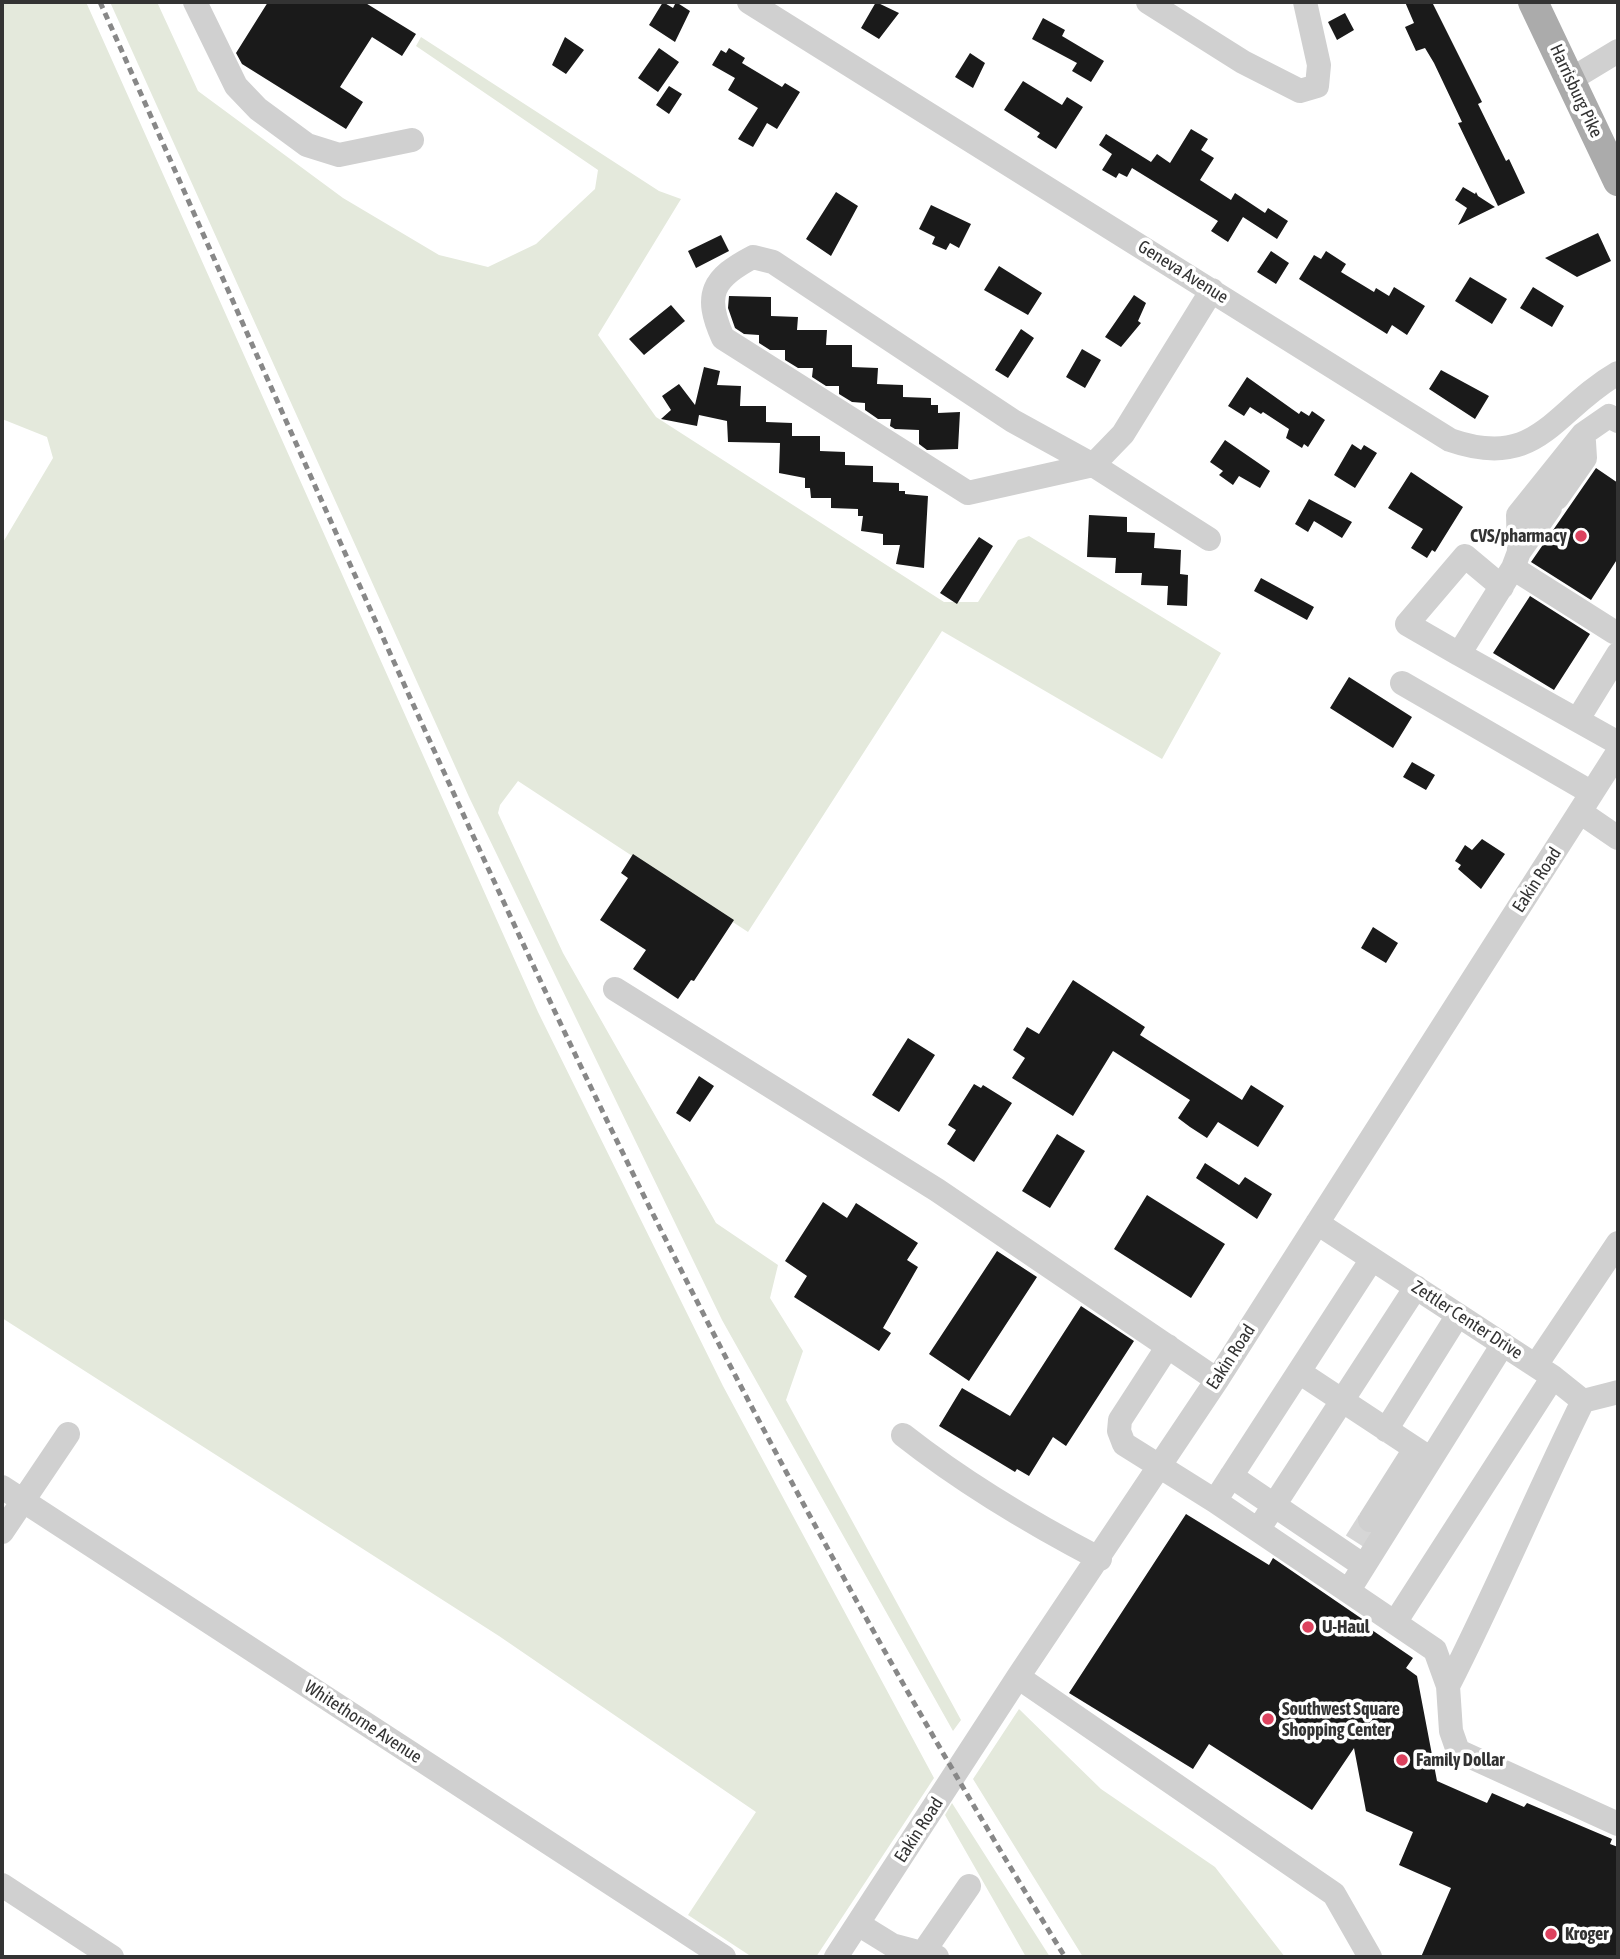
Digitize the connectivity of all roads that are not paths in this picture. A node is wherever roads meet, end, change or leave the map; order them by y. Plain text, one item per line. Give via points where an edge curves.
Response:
1 (195, 2) edge
2 (749, 2) edge
3 (1148, 2) edge
4 (1305, 2) edge
5 (1533, 2) edge
6 (1618, 51) edge
7 (1570, 80) junction
8 (412, 140) dead end
9 (1617, 174) edge
10 (1212, 290) junction
11 (1618, 373) edge
12 (1618, 421) edge
13 (1583, 435) junction
14 (1093, 465) junction
15 (1209, 539) dead end
16 (1511, 569) junction
17 (1617, 636) edge
18 (1459, 654) junction
19 (1402, 683) dead end
20 (1578, 719) junction
21 (1618, 743) edge
22 (1618, 752) edge
23 (1586, 802) junction
24 (1618, 838) edge
25 (615, 989) dead end
26 (1317, 1223) junction
27 (1618, 1243) edge
28 (1372, 1259) junction
29 (1416, 1287) junction
30 (1458, 1315) junction
31 (1503, 1344) junction
32 (1168, 1346) junction
33 (1544, 1371) junction
34 (1299, 1372) junction
35 (1217, 1380) junction
36 (1618, 1392) edge
37 (1342, 1401) junction
38 (1583, 1401) junction
39 (1386, 1430) junction
40 (68, 1434) dead end
41 (904, 1435) dead end
42 (1423, 1454) junction
43 (1160, 1465) junction
44 (1231, 1476) junction
45 (12, 1494) edge
46 (1215, 1501) junction
47 (1275, 1503) junction
48 (1370, 1520) tunnel mouth
49 (1258, 1530) junction
50 (2, 1532) edge
51 (1356, 1554) junction
52 (1100, 1559) junction
53 (1349, 1590) junction
54 (1396, 1621) junction
55 (1018, 1677) junction
56 (1448, 1686) junction
57 (1618, 1824) edge
58 (2, 1885) edge
59 (969, 1886) dead end
60 (858, 1924) junction
61 (927, 1956) edge
62 (113, 1957) edge
63 (724, 1957) edge
64 (836, 1957) edge
65 (1370, 1957) edge

1 - 8 street via 236,86 258,109 307,145 339,155
2 - 10 street, Geneva Avenue
3 - 4 street via 1243,62 1300,91 1317,86 1319,65
5 - 7 main road, Harrisburg Pike
6 - 7 street
7 - 9 main road, Harrisburg Pike
10 - 11 street, Geneva Avenue via 1437,433 1483,451 1518,447 1534,439
10 - 14 street via 1123,434
12 - 13 street via 1609,416
13 - 16 street via 1585,458
13 - 16 street via 1518,515
14 - 14 street via 968,493 723,338 713,315 714,290 725,271 753,257 773,262 1013,421
14 - 15 street
16 - 17 street
16 - 18 street
16 - 18 street via 1465,556 1407,624
17 - 20 street
18 - 20 street
19 - 23 street
20 - 21 street
22 - 23 street, Eakin Road
23 - 24 street
23 - 26 street, Eakin Road
25 - 32 street via 937,1190
26 - 28 street, Zettler Center Drive
26 - 35 street, Eakin Road
27 - 33 street
28 - 29 street, Zettler Center Drive
28 - 34 street
29 - 30 street, Zettler Center Drive
29 - 37 street
30 - 31 street, Zettler Center Drive
30 - 39 street
31 - 33 street, Zettler Center Drive
31 - 42 street
32 - 35 street
32 - 43 street via 1120,1420 1119,1431 1124,1444
33 - 38 street, Zettler Center Drive
33 - 54 street
34 - 37 street
34 - 44 street
35 - 43 street, Eakin Road
36 - 38 street
37 - 39 street
37 - 47 street
38 - 56 street
39 - 42 street
40 - 45 street
41 - 52 street via 943,1467
42 - 48 street
42 - 51 street
43 - 46 street
43 - 52 street, Eakin Road
44 - 46 street
44 - 47 street
45 - 50 street
45 - 63 street, Whitethorne Avenue
46 - 49 street
47 - 49 street
47 - 51 street
49 - 53 street
51 - 53 street
52 - 55 street, Eakin Road
53 - 54 street
54 - 56 street via 1435,1650
55 - 60 street, Eakin Road
55 - 65 street via 1334,1894
56 - 57 street via 1451,1731 1458,1751
58 - 62 street
59 - 61 street
60 - 61 street via 892,1945
60 - 64 street, Eakin Road

